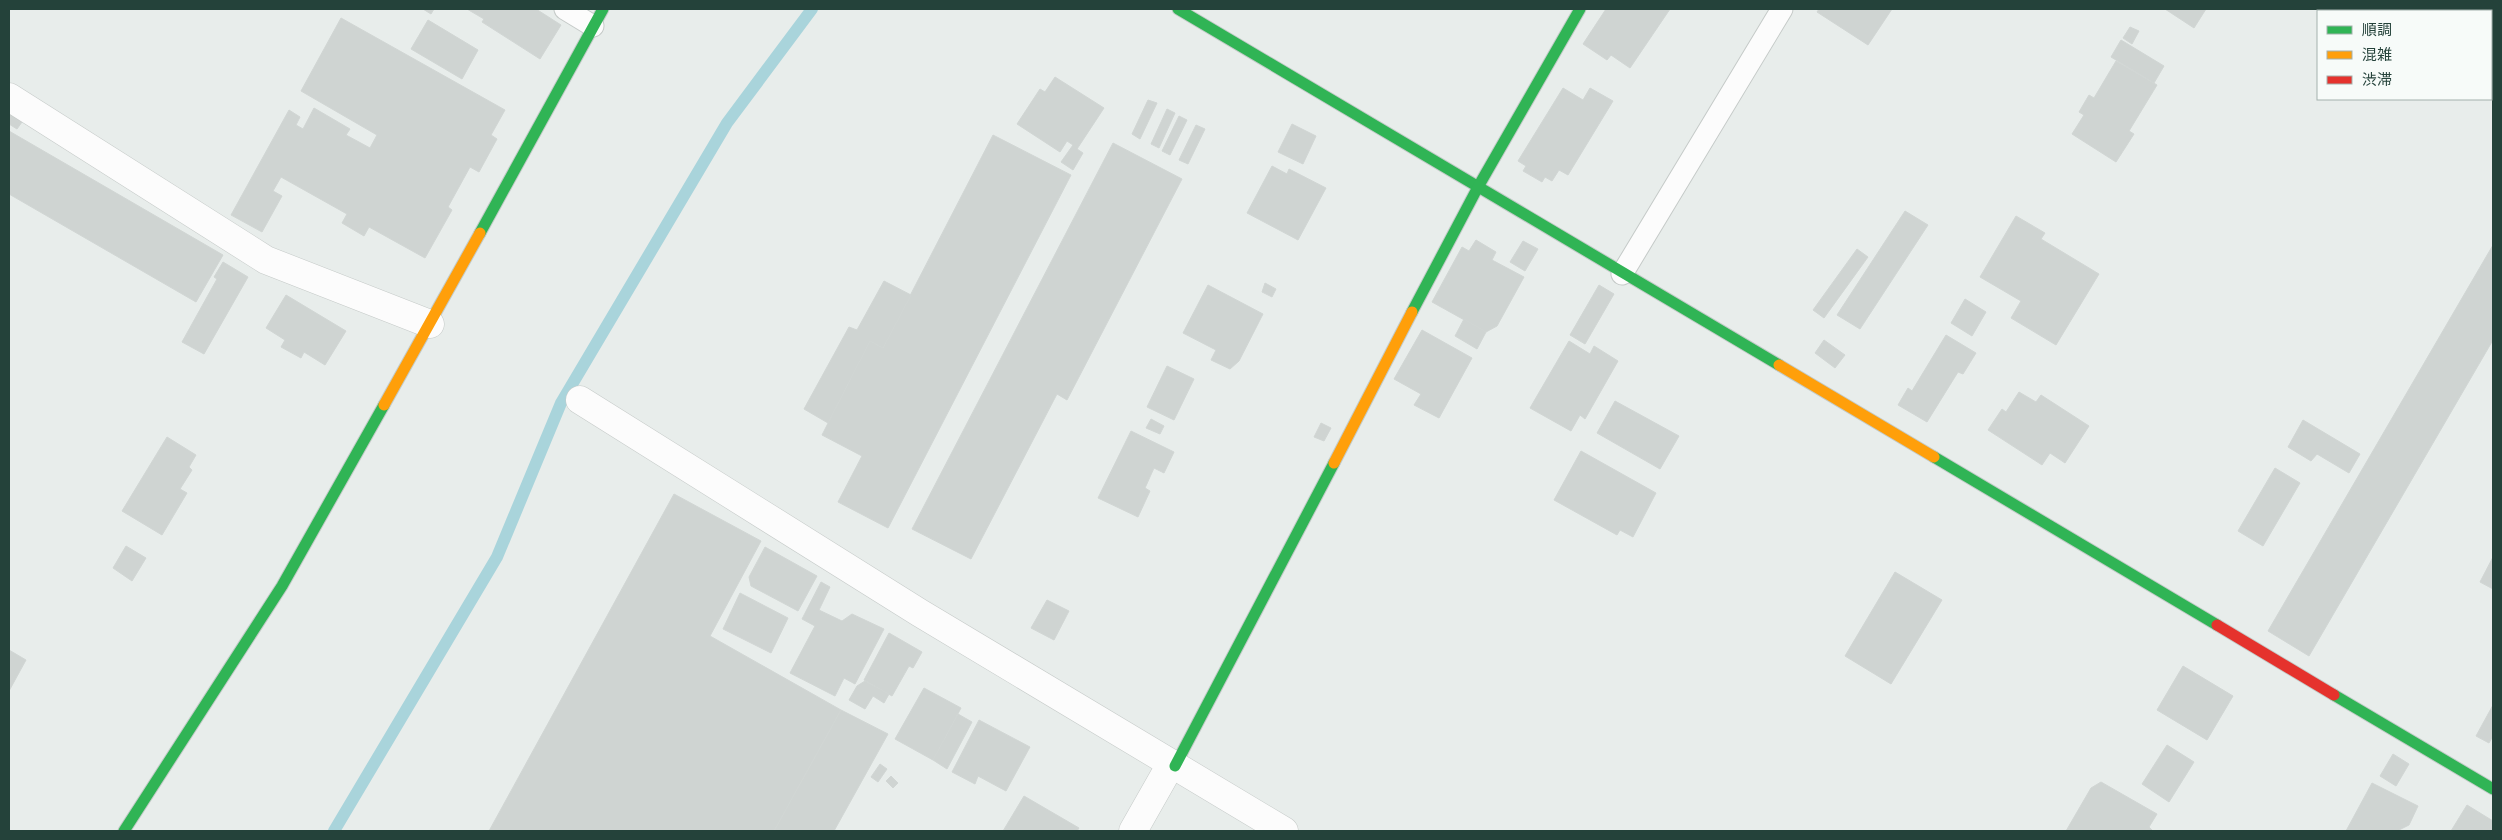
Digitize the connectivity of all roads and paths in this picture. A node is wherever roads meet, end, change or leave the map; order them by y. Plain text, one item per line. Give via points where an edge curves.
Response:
1 (565, 9) edge
2 (1178, 9) edge
3 (1580, 9) edge
4 (1782, 9) edge
5 (598, 17) edge
6 (9, 97) edge
7 (1478, 186) junction
8 (1622, 274) junction
9 (430, 324) junction
10 (580, 400) dead end
11 (1173, 765) junction
12 (2493, 789) edge
13 (124, 831) edge
14 (1133, 831) edge
15 (1284, 831) edge

1 - 5 lane
2 - 7 street
3 - 7 street
4 - 8 lane
5 - 9 street
6 - 9 street via 266,260
7 - 8 street
7 - 11 street
8 - 12 street
9 - 13 street via 282,586
10 - 11 street via 920,613
11 - 14 street
11 - 15 street

